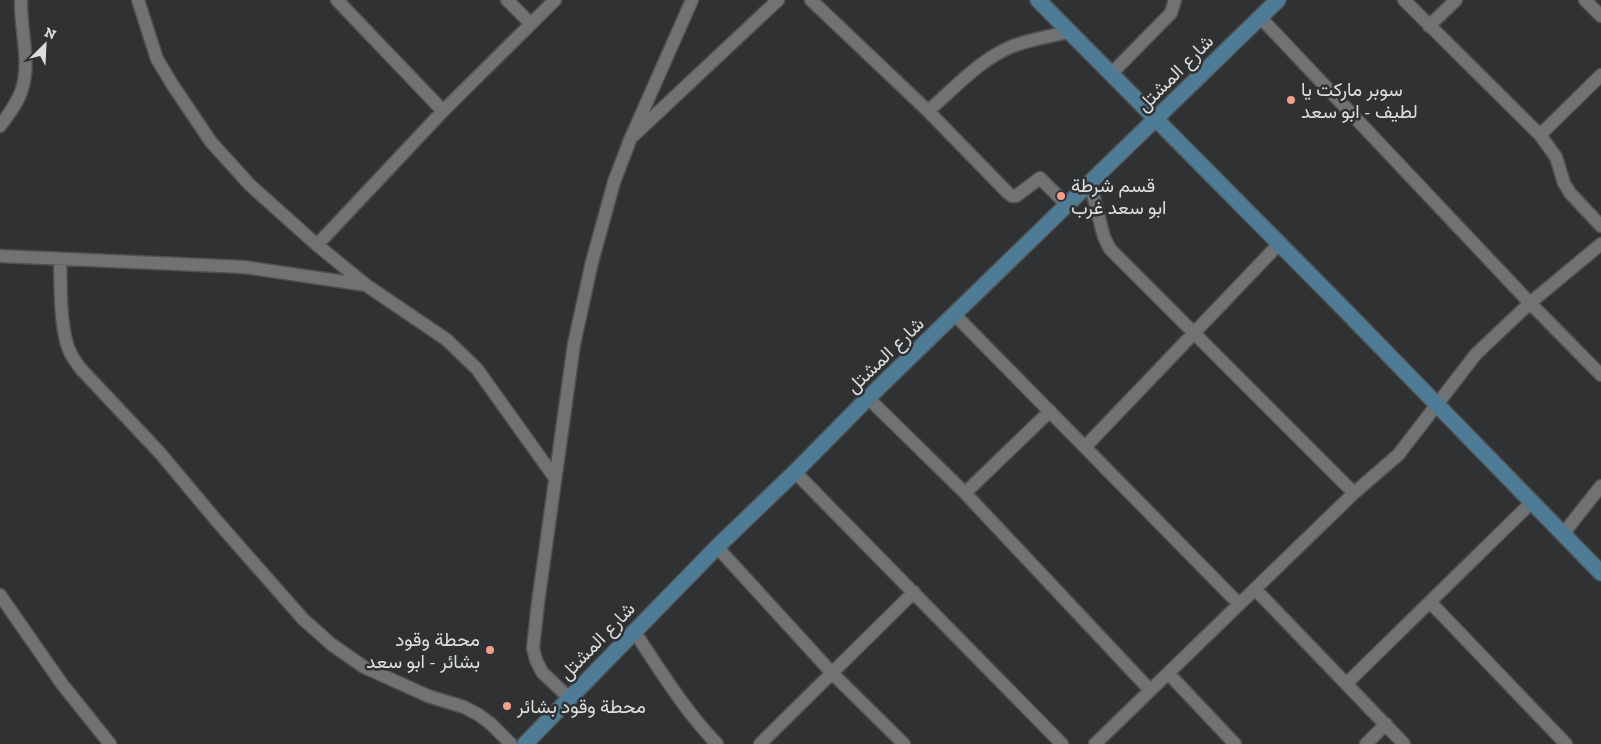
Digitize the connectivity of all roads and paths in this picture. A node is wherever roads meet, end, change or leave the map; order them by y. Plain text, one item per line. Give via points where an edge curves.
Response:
1 (21, 0) edge
2 (138, 0) edge
3 (337, 0) edge
4 (507, 0) edge
5 (554, 0) edge
6 (692, 0) edge
7 (778, 0) edge
8 (811, 0) edge
9 (1175, 0) edge
10 (1278, 0) edge
11 (1404, 0) edge
12 (1456, 0) edge
13 (1585, 0) edge
14 (1040, 1) edge
15 (1601, 16) edge
16 (1260, 17) junction
17 (531, 24) junction
18 (1429, 26) junction
19 (1069, 32) junction
20 (1111, 74) junction
21 (1601, 75) edge
22 (0, 104) edge
23 (14, 105) junction
24 (443, 111) junction
25 (928, 111) junction
26 (1157, 119) junction
27 (0, 126) edge
28 (1540, 135) junction
29 (630, 140) junction
30 (1090, 183) junction
31 (1068, 206) junction
32 (1601, 226) edge
33 (1279, 244) junction
34 (1601, 244) edge
35 (317, 245) junction
36 (0, 256) edge
37 (60, 259) junction
38 (366, 285) junction
39 (1530, 302) junction
40 (955, 315) junction
41 (1193, 334) junction
42 (1601, 375) edge
43 (868, 398) junction
44 (1437, 405) junction
45 (1050, 412) junction
46 (1084, 447) junction
47 (795, 472) junction
48 (555, 478) junction
49 (1601, 486) edge
50 (965, 493) junction
51 (1354, 493) junction
52 (1532, 502) junction
53 (1563, 534) junction
54 (717, 547) junction
55 (1601, 573) edge
56 (1255, 589) junction
57 (914, 592) junction
58 (0, 595) edge
59 (1430, 602) junction
60 (1239, 604) junction
61 (634, 631) junction
62 (832, 673) junction
63 (1168, 673) junction
64 (1346, 684) junction
65 (1150, 690) junction
66 (569, 698) junction
67 (1386, 724) junction
68 (530, 742) edge
69 (110, 744) edge
70 (512, 744) edge
71 (717, 744) edge
72 (760, 744) edge
73 (904, 744) edge
74 (1062, 744) edge
75 (1095, 744) edge
76 (1236, 744) edge
77 (1366, 744) edge
78 (1404, 744) edge
79 (1566, 744) edge

1 - 23 street via 24,76 22,90
2 - 35 street via 157,59 211,142 250,185
3 - 24 street
4 - 17 street
5 - 17 street
6 - 29 street
7 - 29 street
8 - 25 street
9 - 20 street via 1171,13
10 - 16 street, شارع المشتل
11 - 18 street
12 - 18 street
13 - 15 street
14 - 19 street
16 - 26 street, شارع المشتل
16 - 39 street
17 - 24 street
18 - 28 street
19 - 20 street
19 - 25 street via 1027,41 998,53 982,63
20 - 26 street
21 - 28 street
22 - 23 street
23 - 27 street
24 - 35 street
25 - 31 street via 1012,196 1040,178
26 - 30 street, شارع المشتل
26 - 33 street
28 - 32 street via 1556,157 1570,192
29 - 48 street via 614,182 588,280 574,344
30 - 31 street, شارع المشتل
30 - 41 street via 1110,249
31 - 40 street, شارع المشتل
33 - 41 street
33 - 44 street
34 - 39 street
35 - 38 street
36 - 37 street
37 - 38 street via 244,267
37 - 70 street via 63,318 71,355 303,619 364,667 428,696 464,707 491,724
38 - 48 street via 447,340 477,369
39 - 42 street
39 - 44 street via 1476,354
40 - 43 street, شارع المشتل
40 - 45 street
41 - 46 street
41 - 51 street
43 - 47 street, شارع المشتل
43 - 50 street
44 - 51 street via 1398,455
44 - 52 street
45 - 46 street
45 - 50 street
46 - 60 street
47 - 54 street, شارع المشتل
47 - 57 street
48 - 66 street via 533,648 542,672
49 - 53 street
50 - 65 street
51 - 56 street
52 - 53 street
52 - 59 street
53 - 55 street
54 - 61 street, شارع المشتل
54 - 62 street
56 - 60 street
56 - 64 street
57 - 62 street
57 - 74 street
58 - 69 street via 62,684
59 - 64 street
59 - 79 street
60 - 63 street
61 - 66 street, شارع المشتل
61 - 71 street
62 - 72 street
62 - 73 street
63 - 65 street
63 - 76 street
64 - 67 street
65 - 75 street
66 - 68 street, شارع المشتل
67 - 77 street
67 - 78 street

